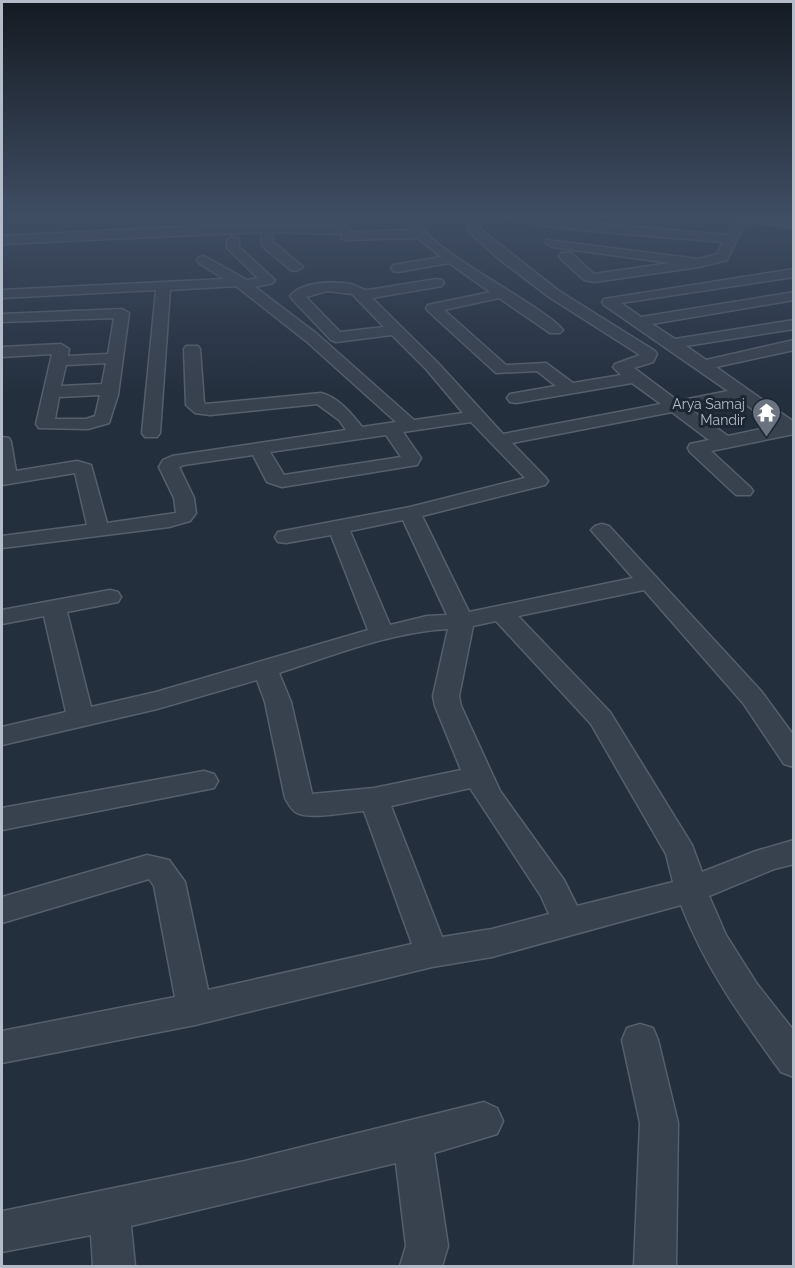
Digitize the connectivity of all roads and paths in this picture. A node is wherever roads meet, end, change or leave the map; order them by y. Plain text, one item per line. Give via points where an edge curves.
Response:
1 (229, 275) edge
2 (262, 275) edge
3 (476, 275) edge
4 (529, 275) edge
5 (587, 275) edge
6 (613, 275) edge
7 (780, 275) edge
8 (243, 284) junction
9 (437, 284) dead end
10 (163, 286) junction
11 (504, 293) junction
12 (2, 294) edge
13 (361, 296) junction
14 (794, 296) edge
15 (73, 315) junction
16 (2, 320) edge
17 (638, 322) junction
18 (794, 324) edge
19 (120, 329) junction
20 (99, 330) dead end
21 (393, 330) junction
22 (555, 330) dead end
23 (67, 331) dead end
24 (2, 338) edge
25 (672, 344) junction
26 (794, 345) edge
27 (192, 349) dead end
28 (2, 352) edge
29 (703, 365) junction
30 (57, 370) junction
31 (113, 374) junction
32 (635, 377) junction
33 (568, 388) junction
34 (740, 394) junction
35 (516, 398) dead end
36 (676, 406) junction
37 (475, 416) junction
38 (410, 426) junction
39 (792, 428) edge
40 (391, 429) junction
41 (151, 433) dead end
42 (358, 434) junction
43 (499, 440) junction
44 (723, 441) junction
45 (2, 442) edge
46 (259, 449) junction
47 (5, 478) edge
48 (743, 491) dead end
49 (410, 513) junction
50 (338, 526) junction
51 (98, 529) junction
52 (602, 530) dead end
53 (286, 537) dead end
54 (2, 542) edge
55 (652, 583) junction
56 (110, 597) dead end
57 (54, 607) junction
58 (502, 613) junction
59 (2, 617) edge
60 (462, 621) junction
61 (382, 634) junction
62 (265, 669) junction
63 (80, 717) junction
64 (2, 736) edge
65 (794, 757) edge
66 (478, 776) junction
67 (204, 781) dead end
68 (374, 799) junction
69 (2, 819) edge
70 (794, 852) edge
71 (691, 890) junction
72 (2, 910) edge
73 (569, 922) junction
74 (432, 953) junction
75 (195, 1008) junction
76 (640, 1040) dead end
77 (2, 1047) edge
78 (794, 1060) edge
79 (484, 1122) dead end
80 (413, 1141) junction
81 (109, 1211) junction
82 (3, 1232) dead end
83 (114, 1266) edge
84 (421, 1266) edge
85 (655, 1266) edge

1 - 8 street
2 - 8 street via 267,280
3 - 11 street
4 - 32 street via 649,354 620,366
5 - 6 street
7 - 17 street via 609,301
8 - 10 street
8 - 38 street via 317,340
9 - 13 street
10 - 12 street
10 - 41 street
11 - 22 street
11 - 33 street via 434,308 502,370 540,366
13 - 21 street
13 - 21 street via 352,288 341,286 297,296 336,337
14 - 17 street
15 - 16 street
15 - 19 street via 122,314
15 - 23 street
17 - 25 street
18 - 25 street
19 - 20 street
19 - 31 street
21 - 37 street via 432,366
24 - 30 street via 66,334
25 - 29 street
26 - 29 street
27 - 42 street via 198,408 321,398 345,416
28 - 30 street
29 - 34 street
30 - 31 street
30 - 31 street
30 - 31 street via 47,411 106,407
32 - 33 street
32 - 36 street
33 - 35 street
34 - 36 street
34 - 39 street
36 - 43 street
36 - 44 street
37 - 38 street
37 - 43 street
38 - 40 street
39 - 44 street
40 - 42 street
40 - 46 street via 412,458 410,461 282,481 274,477
42 - 46 street
43 - 49 street via 538,481
44 - 48 street via 697,449
45 - 47 street
46 - 51 street via 172,462 169,467 184,498 183,517
47 - 51 street via 84,469
49 - 50 street
49 - 60 street
50 - 53 street
50 - 61 street
51 - 54 street
52 - 55 street
55 - 58 street
55 - 65 street via 752,697
56 - 57 street
57 - 59 street
57 - 63 street
58 - 60 street
58 - 71 street via 601,718 681,853
60 - 61 street via 427,623
60 - 66 street via 446,696
61 - 62 street
62 - 63 street
62 - 68 street via 278,702 299,798 312,806
63 - 64 street
66 - 68 street
66 - 73 street via 553,889
67 - 69 street
68 - 74 street
70 - 71 street
71 - 73 street
71 - 78 street via 712,942 745,995
72 - 75 street via 147,867 158,869 169,882
73 - 74 street via 492,943
74 - 75 street
75 - 77 street
76 - 85 street via 659,1123
79 - 80 street
80 - 81 street
80 - 84 street via 427,1246
81 - 82 street
81 - 83 street

